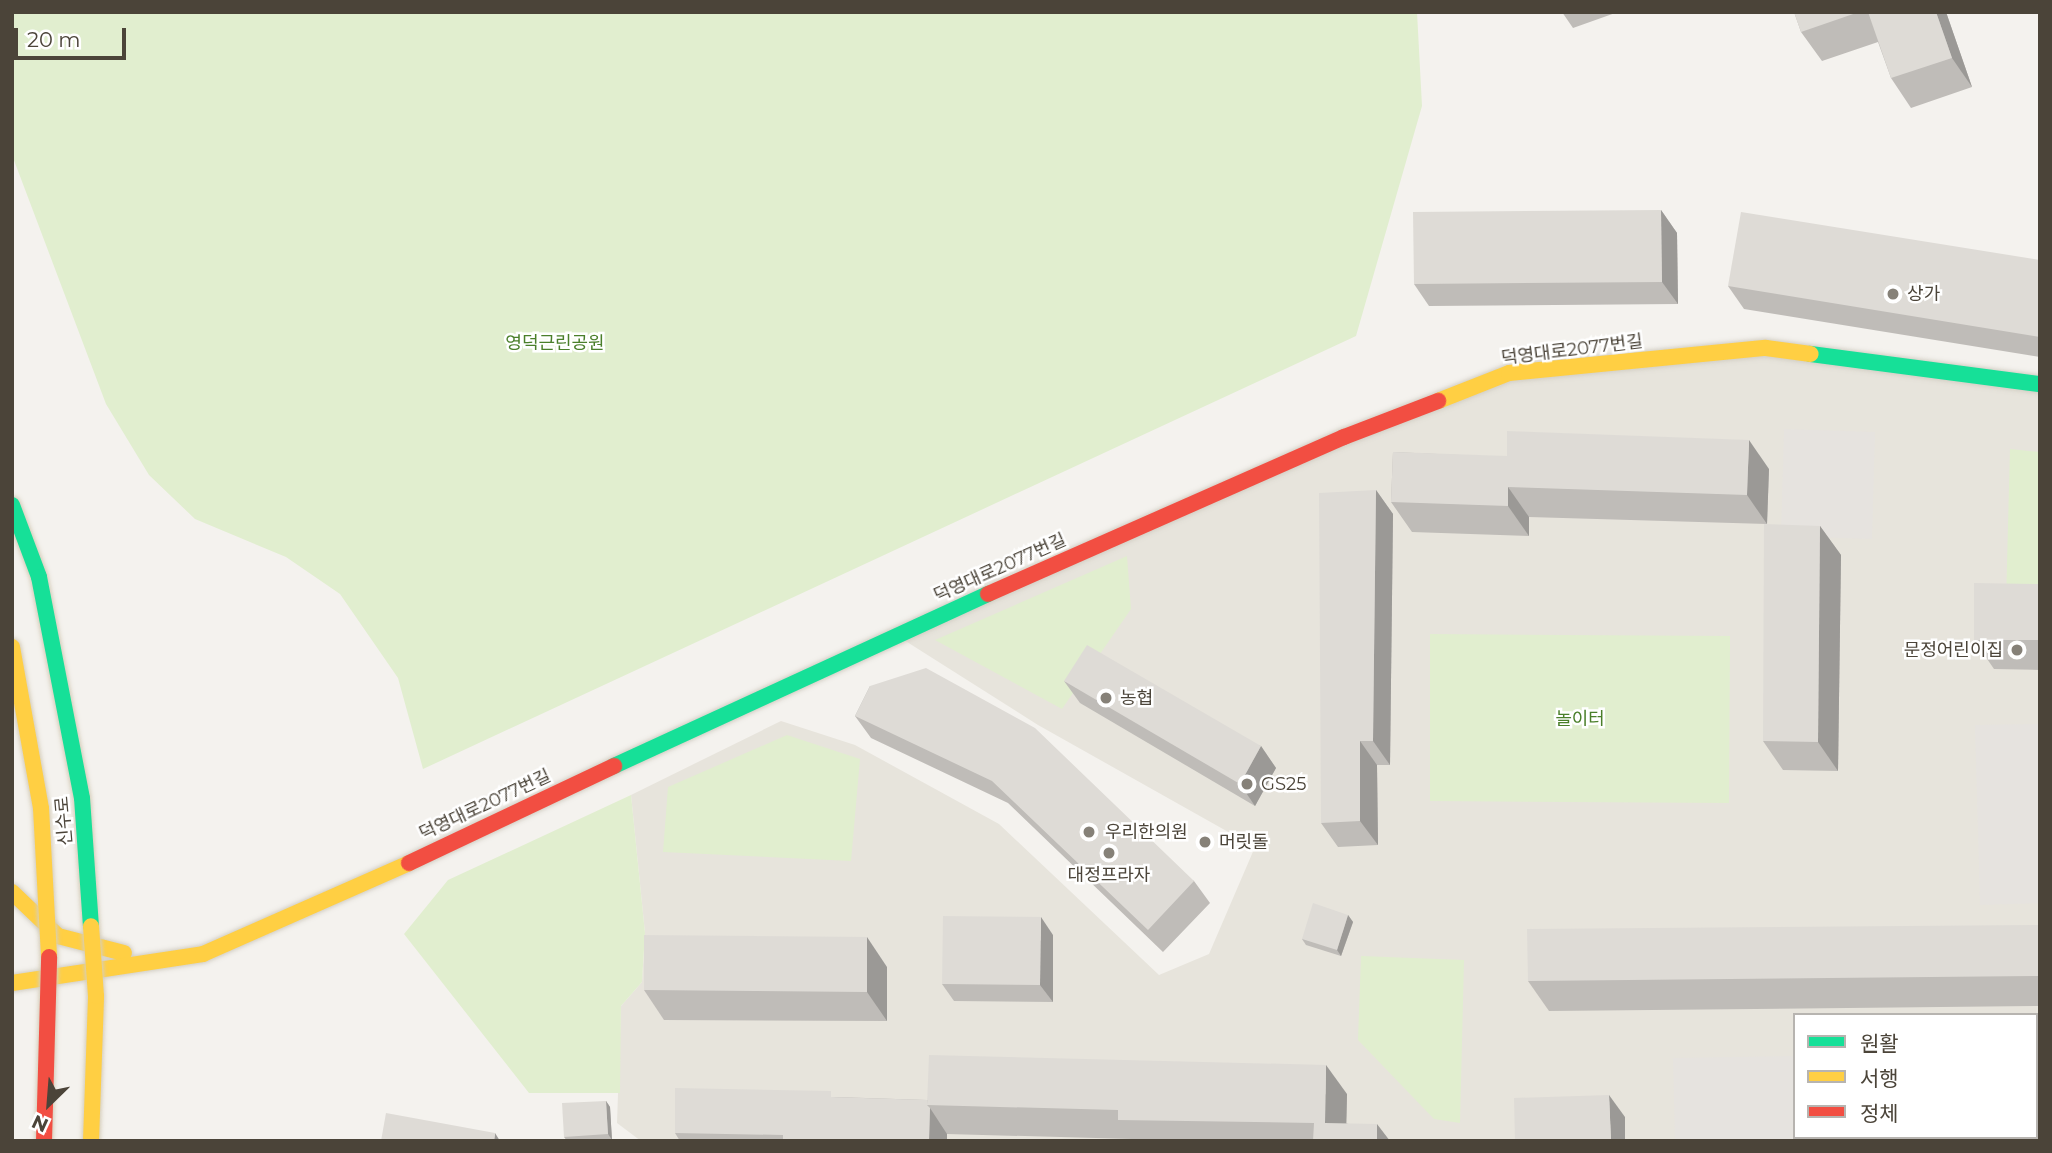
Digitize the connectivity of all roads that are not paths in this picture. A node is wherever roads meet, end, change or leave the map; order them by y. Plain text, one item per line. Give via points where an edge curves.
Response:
1 (2040, 384) edge
2 (12, 505) edge
3 (12, 647) edge
4 (12, 892) edge
5 (203, 954) junction
6 (12, 983) edge
7 (44, 1141) edge
8 (91, 1141) edge

1 - 5 street, 덕영대로2077번길 via 1766,348 1509,373 1344,437 887,639 318,905
2 - 8 street, 신수로, bridge via 39,576 82,798 96,996
3 - 7 street, 신수로, bridge via 41,808 51,992
4 - 5 street via 58,936 134,956
5 - 6 street, 덕영대로2077번길

